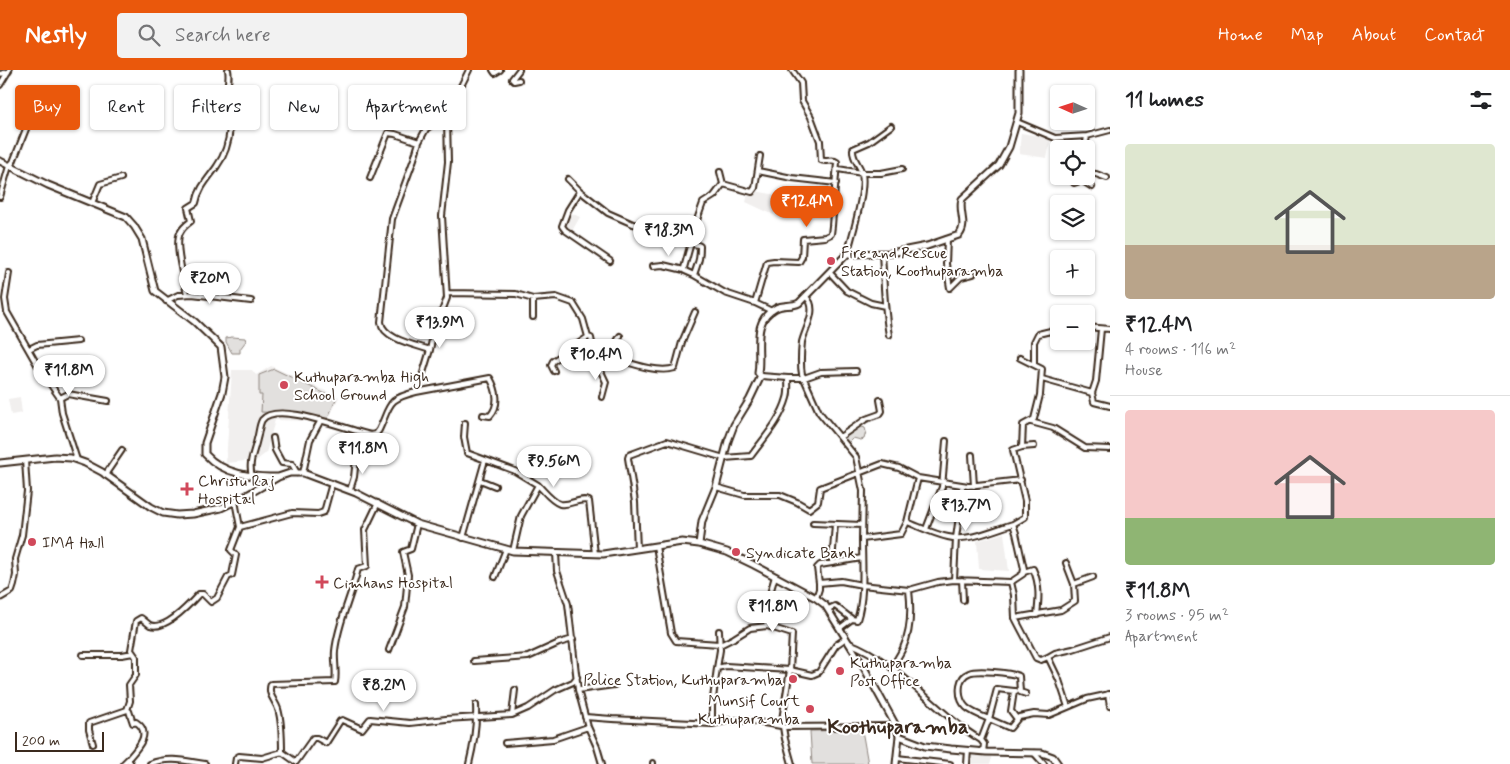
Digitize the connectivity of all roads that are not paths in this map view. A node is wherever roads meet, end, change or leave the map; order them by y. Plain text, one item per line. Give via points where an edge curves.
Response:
1 (228, 70) edge
2 (469, 70) edge
3 (494, 70) edge
4 (500, 70) edge
5 (519, 70) edge
6 (792, 70) edge
7 (1019, 70) edge
8 (8, 71) edge
9 (0, 74) edge
10 (519, 80) dead end
11 (0, 85) edge
12 (462, 85) edge
13 (1017, 122) junction
14 (891, 126) dead end
15 (26, 130) edge
16 (425, 130) edge
17 (448, 130) edge
18 (1110, 130) edge
19 (1087, 136) junction
20 (1086, 140) edge
21 (419, 142) junction
22 (760, 156) dead end
23 (0, 161) edge
24 (9, 166) junction
25 (838, 169) junction
26 (902, 170) dead end
27 (758, 171) junction
28 (720, 172) dead end
29 (862, 173) junction
30 (1095, 174) edge
31 (121, 178) dead end
32 (370, 178) dead end
33 (568, 178) dead end
34 (1107, 178) dead end
35 (836, 183) junction
36 (723, 184) junction
37 (1090, 185) edge
38 (1092, 187) dead end
39 (580, 191) junction
40 (0, 198) edge
41 (92, 203) junction
42 (948, 239) junction
43 (691, 244) junction
44 (847, 254) junction
45 (882, 254) junction
46 (610, 261) dead end
47 (653, 266) dead end
48 (684, 270) junction
49 (9, 273) dead end
50 (830, 273) junction
51 (973, 274) dead end
52 (694, 275) junction
53 (447, 293) junction
54 (187, 294) junction
55 (806, 297) junction
56 (533, 299) junction
57 (166, 301) junction
58 (251, 301) dead end
59 (755, 303) junction
60 (885, 306) junction
61 (772, 311) junction
62 (695, 312) dead end
63 (534, 316) dead end
64 (438, 322) junction
65 (452, 324) dead end
66 (1095, 328) edge
67 (1101, 329) junction
68 (1110, 329) edge
69 (1050, 331) edge
70 (889, 335) dead end
71 (620, 336) dead end
72 (588, 337) junction
73 (78, 341) dead end
74 (29, 349) junction
75 (430, 350) junction
76 (610, 357) junction
77 (1020, 358) dead end
78 (1034, 364) junction
79 (600, 366) junction
80 (554, 371) dead end
81 (856, 371) dead end
82 (760, 376) junction
83 (788, 378) junction
84 (804, 378) junction
85 (1042, 379) junction
86 (416, 392) junction
87 (1092, 393) junction
88 (602, 397) dead end
89 (60, 398) junction
90 (880, 400) dead end
91 (108, 401) dead end
92 (1110, 406) edge
93 (483, 415) dead end
94 (321, 420) junction
95 (1031, 422) junction
96 (465, 423) dead end
97 (376, 434) junction
98 (273, 438) dead end
99 (840, 438) junction
100 (946, 441) dead end
101 (1034, 446) dead end
102 (1022, 447) junction
103 (1110, 449) edge
104 (122, 450) dead end
105 (972, 455) dead end
106 (724, 458) junction
107 (25, 460) junction
108 (77, 460) junction
109 (485, 460) junction
110 (0, 463) edge
111 (860, 472) junction
112 (300, 473) junction
113 (105, 475) junction
114 (252, 476) junction
115 (260, 477) junction
116 (278, 477) junction
117 (918, 478) junction
118 (480, 480) junction
119 (1021, 480) junction
120 (942, 482) junction
121 (332, 483) junction
122 (538, 485) junction
123 (962, 485) junction
124 (495, 486) dead end
125 (974, 486) junction
126 (263, 487) junction
127 (716, 487) junction
128 (350, 490) junction
129 (256, 491) junction
130 (234, 501) junction
131 (378, 503) junction
132 (907, 522) junction
133 (813, 523) dead end
134 (417, 524) junction
135 (835, 524) junction
136 (1013, 524) junction
137 (862, 525) junction
138 (240, 527) junction
139 (926, 529) junction
140 (463, 538) junction
141 (956, 538) junction
142 (862, 539) junction
143 (699, 544) junction
144 (656, 546) junction
145 (506, 549) junction
146 (637, 549) junction
147 (513, 550) junction
148 (556, 553) junction
149 (595, 554) junction
150 (862, 558) junction
151 (832, 563) junction
152 (1066, 563) dead end
153 (1024, 572) junction
154 (775, 576) junction
155 (495, 577) dead end
156 (1093, 577) dead end
157 (954, 580) junction
158 (962, 580) junction
159 (819, 582) junction
160 (1011, 582) junction
161 (1074, 584) junction
162 (862, 585) junction
163 (909, 590) junction
164 (0, 598) edge
165 (816, 598) junction
166 (963, 600) dead end
167 (828, 609) junction
168 (1037, 615) junction
169 (1015, 618) junction
170 (852, 619) junction
171 (767, 626) junction
172 (840, 628) junction
173 (719, 631) dead end
174 (1110, 637) edge
175 (572, 639) junction
176 (847, 640) junction
177 (720, 645) junction
178 (389, 650) dead end
179 (133, 653) junction
180 (83, 656) dead end
181 (1048, 657) junction
182 (474, 662) dead end
183 (717, 668) junction
184 (892, 668) junction
185 (790, 670) junction
186 (577, 677) junction
187 (324, 682) junction
188 (614, 685) dead end
189 (323, 688) dead end
190 (515, 690) dead end
191 (578, 690) junction
192 (1014, 691) junction
193 (1020, 692) junction
194 (1026, 694) dead end
195 (1109, 694) edge
196 (476, 705) dead end
197 (1068, 706) junction
198 (1110, 706) edge
199 (126, 710) junction
200 (512, 715) junction
201 (585, 716) junction
202 (477, 717) junction
203 (989, 719) junction
204 (1017, 719) junction
205 (712, 724) junction
206 (896, 726) junction
207 (588, 727) junction
208 (782, 727) junction
209 (899, 736) junction
210 (981, 740) junction
211 (505, 742) dead end
212 (93, 744) dead end
213 (968, 750) junction
214 (282, 752) junction
215 (983, 752) junction
216 (1033, 752) junction
217 (132, 754) junction
218 (897, 758) junction
219 (128, 759) junction
220 (296, 763) edge
221 (123, 764) edge
222 (131, 764) edge
223 (150, 764) edge
224 (204, 764) edge
225 (234, 764) edge
226 (469, 764) edge
227 (602, 764) edge
228 (792, 764) edge
229 (896, 764) edge
230 (950, 764) edge
231 (967, 764) edge
232 (1044, 764) edge
233 (1058, 764) edge

1 - 54 street via 222,118 230,128 227,145 218,165 198,193 196,203 188,208 190,221 178,238
2 - 12 street
3 - 4 street
5 - 10 street via 512,79
6 - 25 street via 801,83 802,101 820,141 821,160 836,160
7 - 13 main road
8 - 9 street
8 - 11 street
13 - 19 street via 1055,138
13 - 42 main road via 999,165 962,199 962,231
14 - 29 street via 853,149 854,160
15 - 24 street
16 - 21 street
17 - 53 street via 442,216
18 - 19 street
19 - 20 street
21 - 32 street via 388,133
21 - 75 street via 392,219 381,326 388,335
22 - 27 street
23 - 24 main road
24 - 40 street
24 - 41 main road
25 - 29 street
25 - 35 street
26 - 29 street
27 - 35 street
27 - 36 street via 752,192
28 - 36 street
29 - 44 street
30 - 34 street
31 - 41 street via 100,184
33 - 39 street
35 - 59 street via 831,234 803,238 799,262 768,262
36 - 43 street via 704,203
37 - 38 street
39 - 43 street via 608,213 648,227 670,239
39 - 46 street via 562,226
41 - 57 main road via 126,217 134,226 142,239 155,291
42 - 45 main road
42 - 51 street via 946,264 950,288 961,277
43 - 48 street
43 - 52 street via 700,246 700,261
44 - 45 main road
44 - 50 main road
45 - 60 street
47 - 48 street
48 - 52 street
49 - 74 street via 5,299 7,312
50 - 55 main road
50 - 60 street via 847,291
52 - 59 street via 720,291
53 - 56 street via 516,294
53 - 64 street
54 - 57 street
54 - 58 street
55 - 61 main road via 795,305
55 - 84 street via 812,305 802,342
56 - 63 street
56 - 72 street via 556,297 573,303 583,319
57 - 114 main road via 195,322 220,347 226,377 205,443 205,454 212,463 237,474
59 - 61 street
60 - 70 street
61 - 82 main road via 759,330
62 - 76 street via 675,368 665,370
64 - 65 street
64 - 75 street
66 - 67 street
67 - 68 street
67 - 87 street
69 - 78 street via 1038,334 1034,342
71 - 76 street
72 - 79 street
72 - 80 street via 556,357 551,366
73 - 74 street via 49,343
74 - 89 street
75 - 86 street
76 - 79 street
77 - 78 street
78 - 85 street via 1041,368
79 - 88 street via 606,382
81 - 84 street via 821,372
82 - 83 street
82 - 106 main road via 734,425
83 - 84 street
83 - 106 street via 785,403 774,425 751,456
84 - 99 street via 819,412
85 - 87 street
85 - 95 street via 1038,406
86 - 93 street via 490,378 495,386 496,404 490,416
86 - 97 street via 393,400
87 - 92 street via 1094,402
89 - 91 street via 68,394
89 - 108 street
90 - 99 street via 880,414 866,418
94 - 97 street via 365,434
94 - 112 street via 310,440
94 - 114 street via 297,415 268,415 263,420 250,462
95 - 102 street via 1023,425
95 - 103 street via 1053,428 1085,448
96 - 109 street via 467,453
97 - 128 street via 356,459
98 - 112 street via 282,463 292,464
99 - 111 street via 854,453
100 - 120 street
101 - 102 street
102 - 119 street via 1013,450
104 - 113 street
105 - 125 street
106 - 127 main road
106 - 146 street via 667,441 629,455
107 - 108 main road via 55,457
107 - 110 main road
107 - 164 street via 27,491 22,535 15,559 16,575 12,590
108 - 113 main road
109 - 118 street
109 - 122 street via 515,470
111 - 117 street via 882,464
111 - 127 street via 820,488 818,502 809,509 780,495 744,495
111 - 137 street via 864,504
112 - 116 main road
112 - 121 main road
113 - 130 main road via 152,507 177,515 221,508
114 - 115 main road
114 - 129 main road via 259,483
115 - 116 main road
115 - 126 main road
116 - 126 main road
117 - 120 street
117 - 132 street
118 - 124 street
118 - 140 street
119 - 125 street
119 - 136 street via 1025,516
120 - 123 street
120 - 139 street
121 - 128 main road
121 - 138 street via 324,512 292,513
122 - 147 street via 521,516
122 - 149 street via 561,504 589,501
123 - 125 street
123 - 141 street
126 - 129 main road
127 - 143 main road via 702,521
128 - 131 main road
129 - 130 main road
130 - 138 street
131 - 134 main road
131 - 187 street via 366,530 367,566 358,569 341,623 335,651 336,679 335,682
132 - 139 street
132 - 142 street via 901,534
133 - 135 street
134 - 140 main road
134 - 178 street via 412,549 403,552 408,574 405,607
135 - 137 street
135 - 151 street
136 - 141 street
136 - 153 street
137 - 142 street
138 - 179 street via 231,550 236,555 232,575 217,598 211,602 199,594 172,620 154,626 139,618 132,638
139 - 141 street
140 - 145 main road
141 - 157 street
142 - 150 street
143 - 144 main road via 682,542
143 - 154 main road via 727,552
144 - 146 main road
144 - 177 street via 671,633 676,641
145 - 147 main road
145 - 155 street
146 - 149 main road
147 - 148 main road
148 - 149 main road
148 - 175 street
150 - 151 street
150 - 162 street
151 - 159 street via 818,566
152 - 161 street
153 - 160 street
153 - 168 street via 1033,569 1037,578
154 - 165 main road
154 - 171 street via 769,597
156 - 161 street
157 - 158 street
157 - 163 street
158 - 160 street
158 - 166 street
159 - 162 street via 841,581
159 - 165 street
160 - 169 street
161 - 168 street via 1075,601 1061,610
162 - 163 street
162 - 170 street via 857,620
163 - 184 street via 907,636
165 - 167 main road
167 - 170 street via 835,606
167 - 172 main road
168 - 169 street
169 - 181 street via 1036,658
170 - 172 street
171 - 177 street via 750,628
171 - 185 street via 792,634
172 - 176 main road
173 - 177 street
174 - 181 street
175 - 182 street via 528,658
175 - 186 street
176 - 184 street
176 - 185 street via 836,645 819,672
176 - 206 main road
177 - 183 street
179 - 180 street
179 - 199 street via 136,674 129,685 130,700
181 - 197 street
183 - 185 street
183 - 205 street
184 - 210 street via 946,716
185 - 208 street
186 - 191 street
186 - 200 street
187 - 189 street
187 - 214 street via 270,684 271,697 278,708
188 - 191 street
190 - 200 street
191 - 201 street
192 - 193 street
192 - 203 street via 997,689
192 - 204 street via 1010,711
193 - 194 street
193 - 203 street via 1020,678 1014,674 974,671 964,676 960,687 961,702 969,710
195 - 197 street
195 - 198 street
196 - 202 street
197 - 204 street via 1049,714
199 - 212 street via 89,723
199 - 217 street via 133,723 139,724 143,731 143,740
200 - 202 street
201 - 205 street
201 - 207 street
202 - 220 street via 410,723 370,719 364,728 342,720 326,743 313,738
202 - 226 street
203 - 204 street via 1010,728
203 - 210 street
205 - 208 street via 731,720
206 - 208 street
206 - 209 main road
207 - 211 street via 553,739
207 - 227 street
208 - 228 street
209 - 213 main road via 925,746
209 - 218 main road
210 - 215 street
213 - 215 main road
213 - 231 street
214 - 220 street
214 - 225 street via 262,758 239,756
215 - 216 main road
216 - 232 street
216 - 233 main road via 1048,754
217 - 219 street
217 - 222 street
218 - 229 main road
218 - 230 street
219 - 221 street
219 - 222 street
223 - 224 street via 179,759

